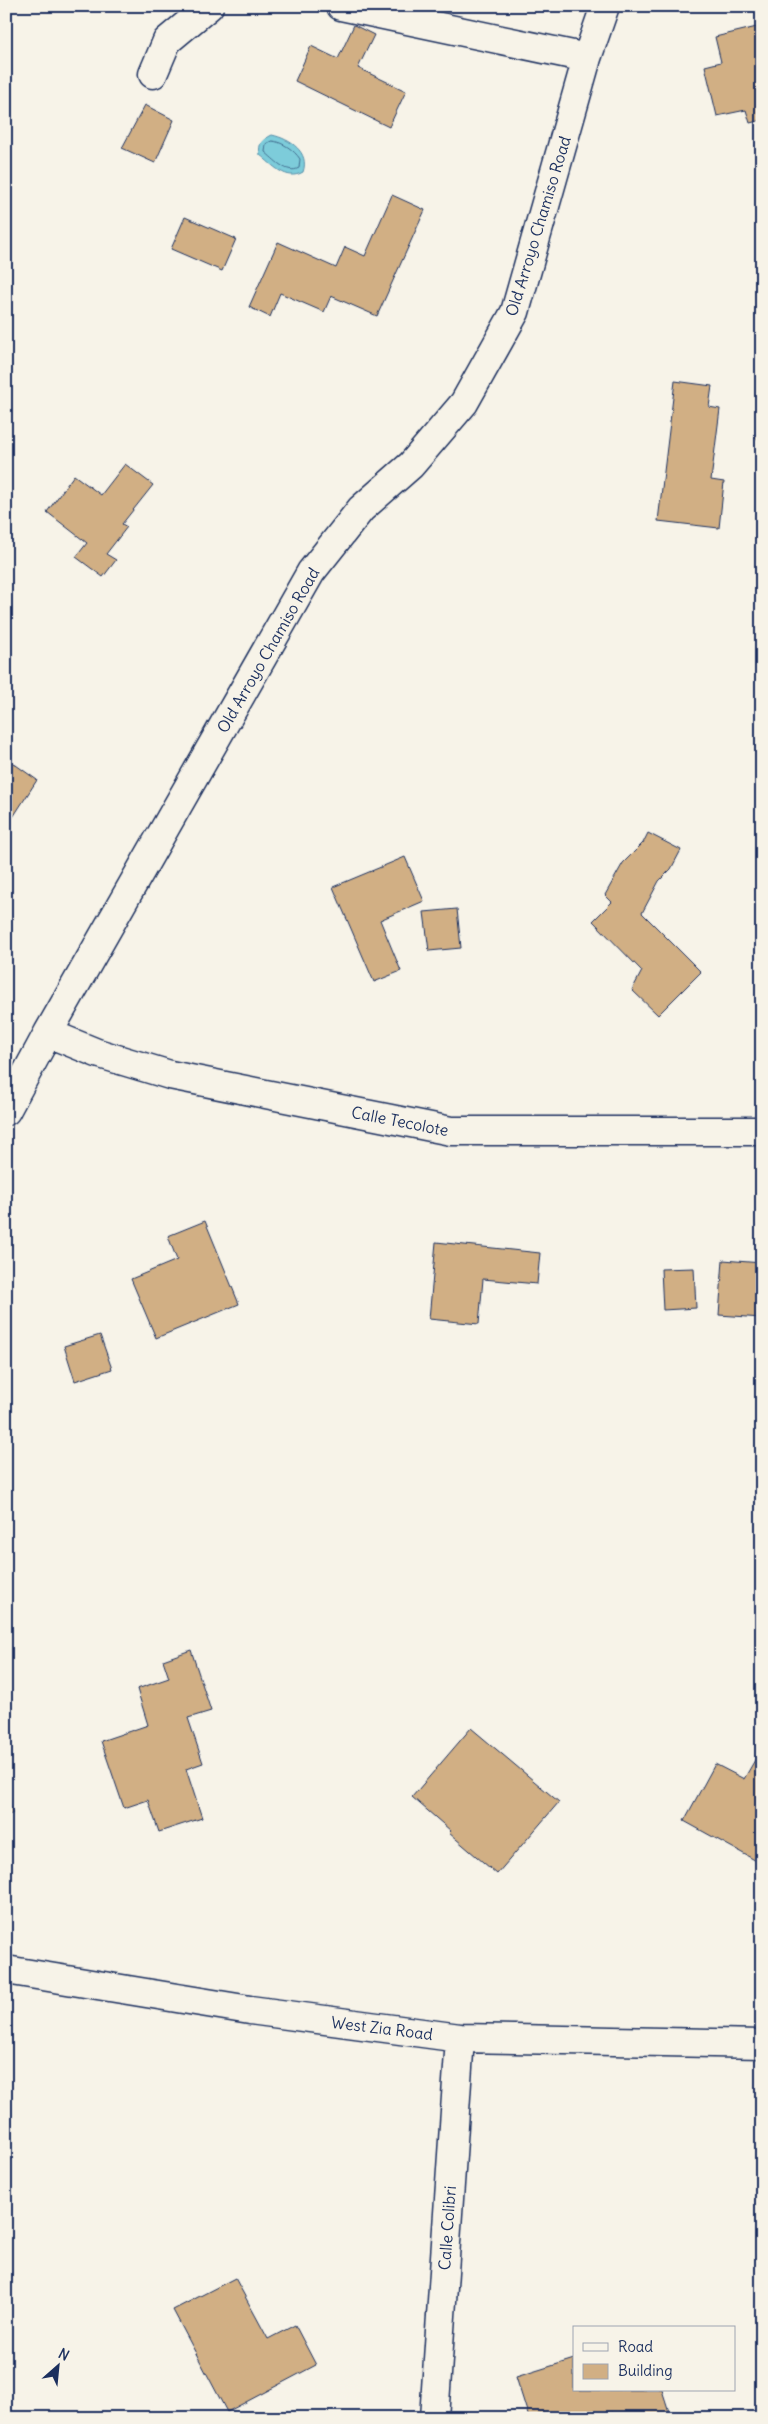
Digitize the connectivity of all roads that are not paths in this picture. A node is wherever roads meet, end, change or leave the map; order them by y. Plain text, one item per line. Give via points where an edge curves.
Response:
1 (208, 6) edge
2 (341, 6) edge
3 (605, 6) edge
4 (587, 58) junction
5 (153, 74) dead end
6 (48, 1033) junction
7 (6, 1111) edge
8 (762, 1131) edge
9 (6, 1970) edge
10 (460, 2038) junction
11 (762, 2044) edge
12 (434, 2418) edge

1 - 5 street via 167,41
2 - 4 street
3 - 4 street, Old Arroyo Chamiso Road
4 - 6 street, Old Arroyo Chamiso Road via 515,312 468,397 411,465 360,509 311,572
6 - 7 street, Old Arroyo Chamiso Road
6 - 8 street, Calle Tecolote via 97,1053 170,1075 451,1131
9 - 10 street, West Zia Road via 250,2010
10 - 11 street, West Zia Road
10 - 12 street, Calle Colibri

